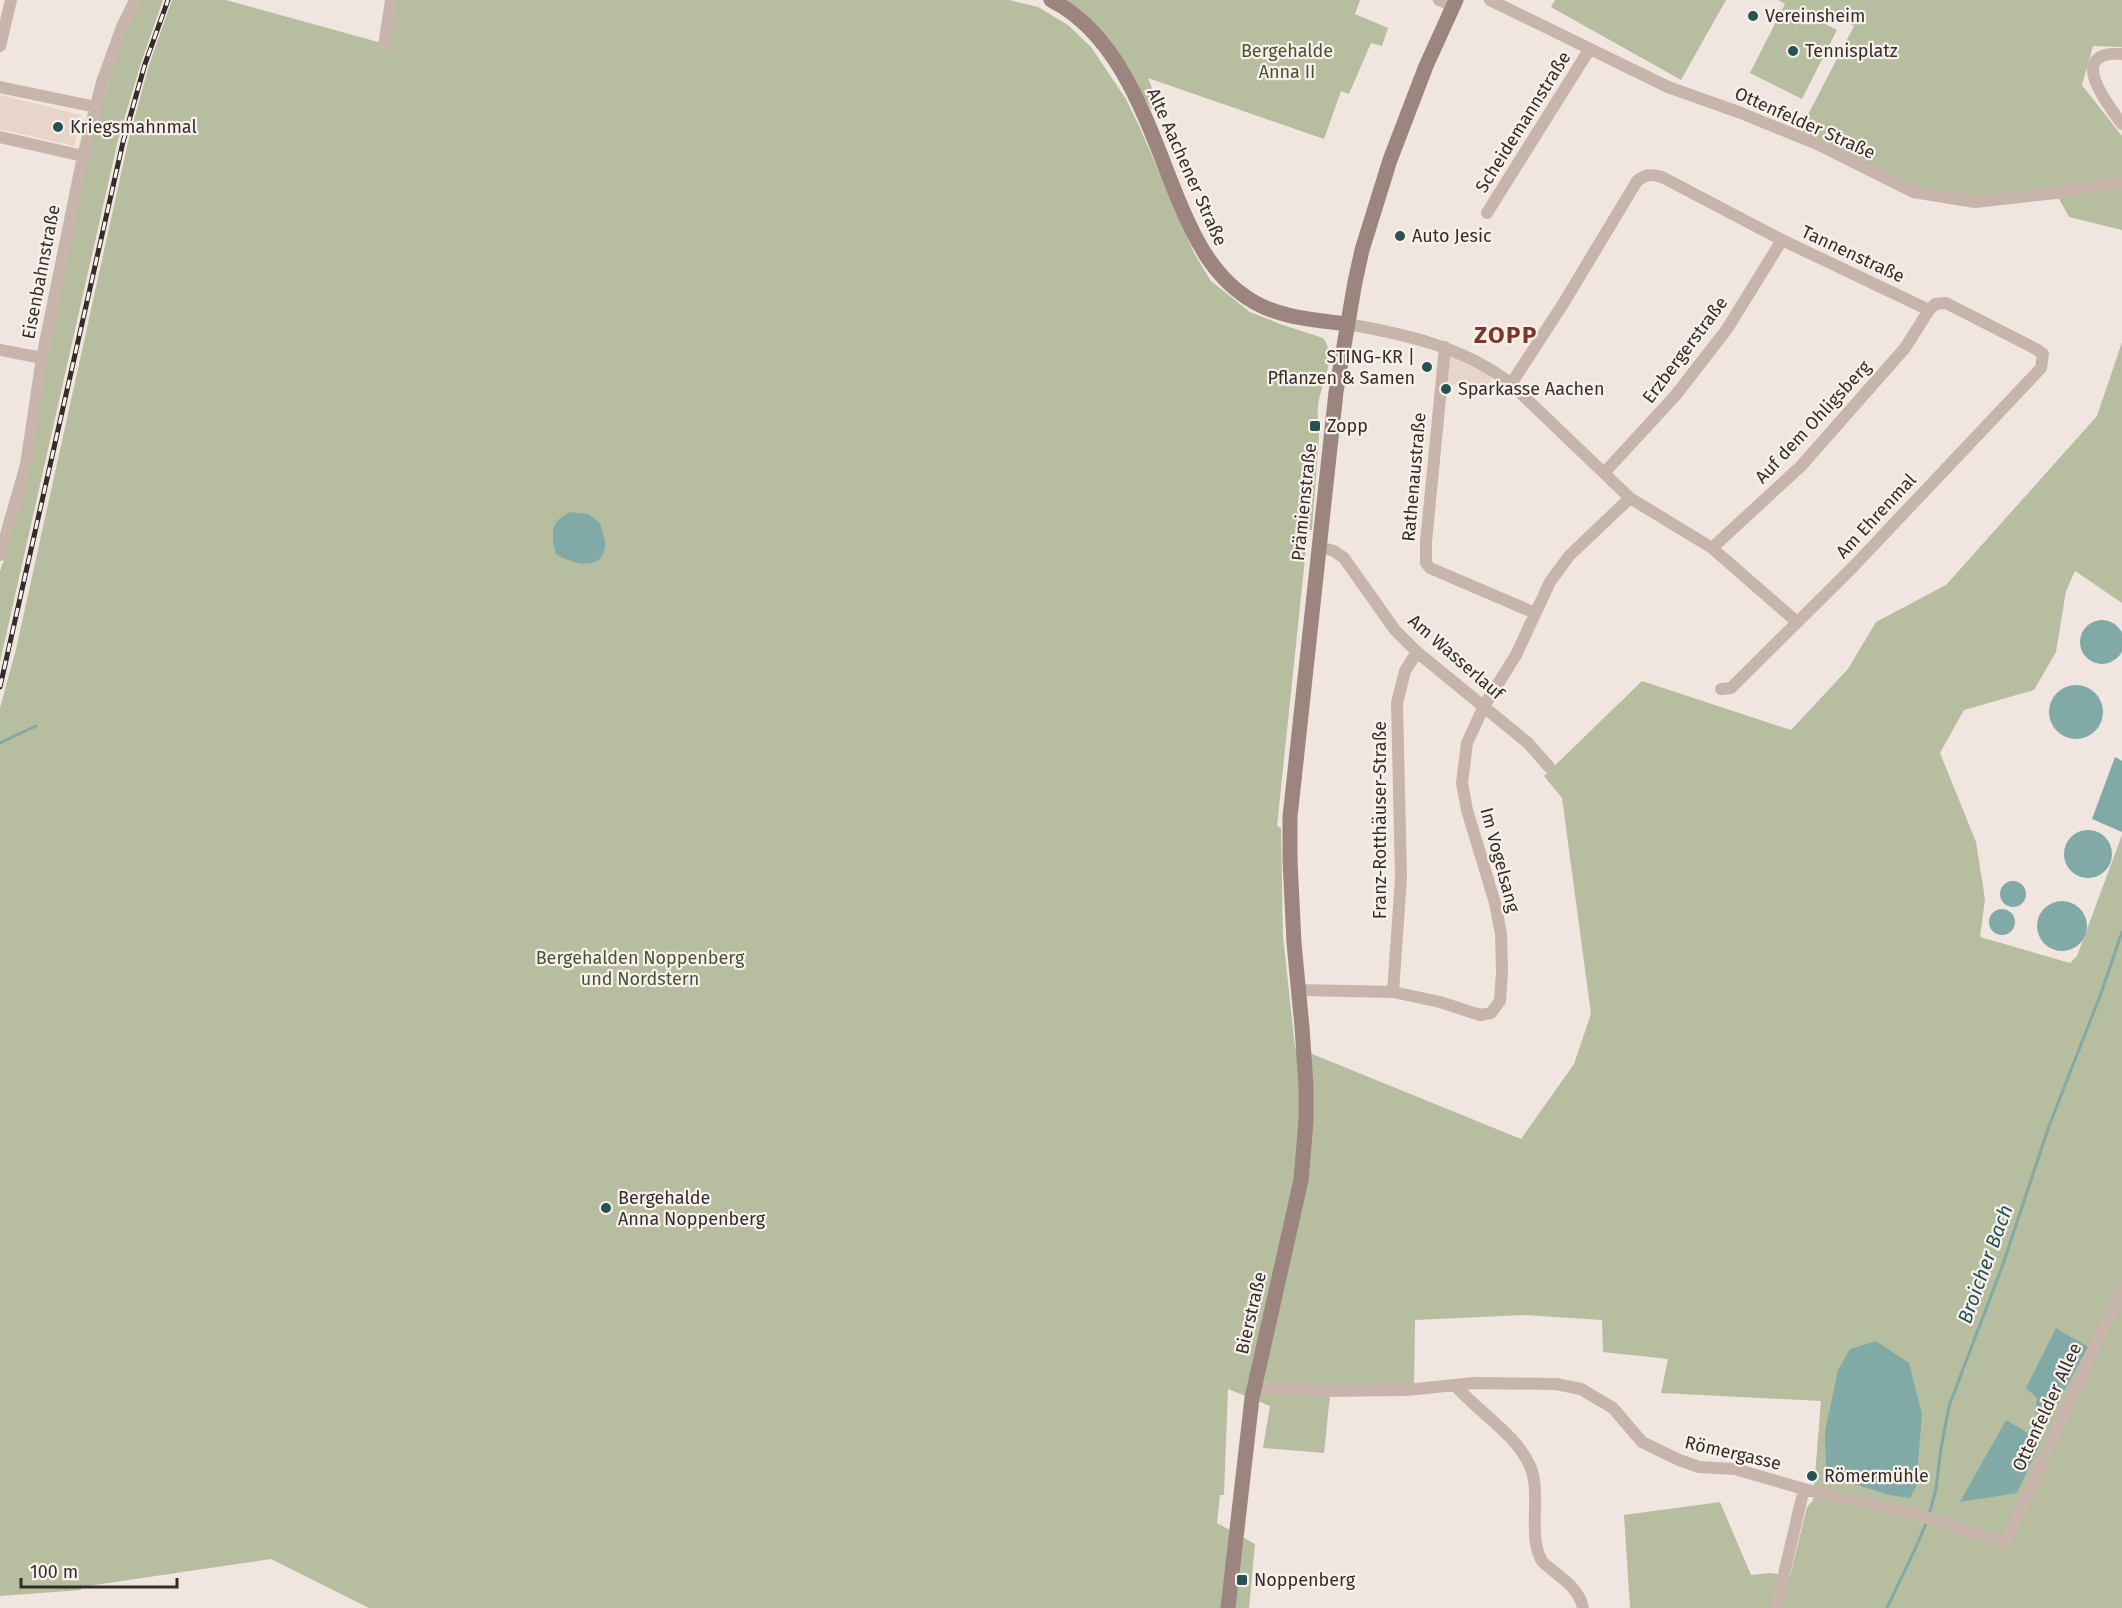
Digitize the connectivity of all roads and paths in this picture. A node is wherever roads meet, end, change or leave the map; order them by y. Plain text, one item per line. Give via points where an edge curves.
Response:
1 (11, 0) edge
2 (135, 0) edge
3 (391, 0) edge
4 (1051, 0) edge
5 (1490, 0) edge
6 (1449, 2) edge
7 (2, 33) edge
8 (0, 46) edge
9 (384, 46) dead end
10 (1589, 50) junction
11 (2122, 54) edge
12 (0, 87) edge
13 (96, 107) junction
14 (2122, 124) edge
15 (0, 137) edge
16 (83, 156) junction
17 (2122, 182) edge
18 (1487, 213) dead end
19 (1782, 240) junction
20 (1929, 310) junction
21 (1347, 324) junction
22 (1445, 347) junction
23 (0, 350) edge
24 (42, 358) junction
25 (1511, 384) junction
26 (1605, 472) junction
27 (1630, 498) junction
28 (1319, 547) junction
29 (1712, 548) junction
30 (0, 555) edge
31 (1535, 613) junction
32 (1797, 622) junction
33 (1418, 652) junction
34 (1721, 689) dead end
35 (1484, 706) junction
36 (1549, 767) dead end
37 (1298, 990) junction
38 (1393, 993) junction
39 (1302, 1027) joint
40 (2122, 1287) edge
41 (1254, 1385) junction
42 (1456, 1386) junction
43 (1804, 1489) junction
44 (2005, 1543) joint
45 (1228, 1608) edge
46 (1583, 1608) edge
47 (1776, 1608) edge

1 - 7 street
2 - 13 street, Eisenbahnstraße
3 - 9 street
4 - 21 main road, Alte Aachener Straße via 1078,17 1112,55 1192,232 1213,267 1235,289 1281,314
5 - 10 street, Ottenfelder Straße
6 - 21 main road, Prämienstraße via 1390,160 1362,250
7 - 8 street
10 - 17 street, Ottenfelder Straße via 1668,87 1817,144 1913,192 1975,202
10 - 18 street, Scheidemannstraße
11 - 14 street via 2110,53 2100,58 2093,66 2093,80
12 - 13 street
13 - 16 street, Eisenbahnstraße
15 - 16 street
16 - 24 street, Eisenbahnstraße
19 - 20 street, Tannenstraße
19 - 25 street, Tannenstraße via 1662,177 1645,175 1636,180
19 - 26 street, Erzbergerstraße via 1727,329 1675,396
20 - 29 street, Auf dem Ohligsberg via 1905,348 1801,466
20 - 32 street, Am Ehrenmal via 1935,304 1946,303 2036,348 2043,354 2041,368
21 - 22 street
21 - 28 main road, Prämienstraße
22 - 25 street via 1494,370
22 - 31 street, Rathenaustraße via 1426,563
23 - 24 street
24 - 30 street, Eisenbahnstraße via 26,465
25 - 26 street
26 - 27 street
27 - 29 street
27 - 31 street, Im Vogelsang via 1569,556
28 - 33 street, Am Wasserlauf via 1344,558 1395,630
28 - 37 main road, Prämienstraße via 1290,817
29 - 32 street
31 - 35 street, Im Vogelsang via 1516,655
32 - 34 street, Am Ehrenmal via 1731,688
33 - 35 street, Am Wasserlauf
33 - 38 street, Franz-Rotthäuser-Straße via 1405,671 1397,702 1401,878
35 - 36 street, Am Wasserlauf via 1543,757
35 - 38 street, Im Vogelsang via 1467,743 1462,783 1501,934 1500,1001 1491,1013 1480,1015
37 - 38 street
37 - 39 main road, Prämienstraße
39 - 41 main road, Bierstraße via 1306,1121 1301,1180
40 - 44 street, Ottenfelder Allee
41 - 42 street, Römergasse via 1323,1391
41 - 45 main road, Bierstraße
42 - 43 street, Römergasse via 1556,1384 1581,1389 1613,1408 1642,1442 1679,1460 1699,1467 1735,1469
42 - 46 street via 1498,1425 1530,1467 1536,1540 1542,1561 1571,1587
43 - 44 street, Römergasse via 1919,1515
43 - 47 street

